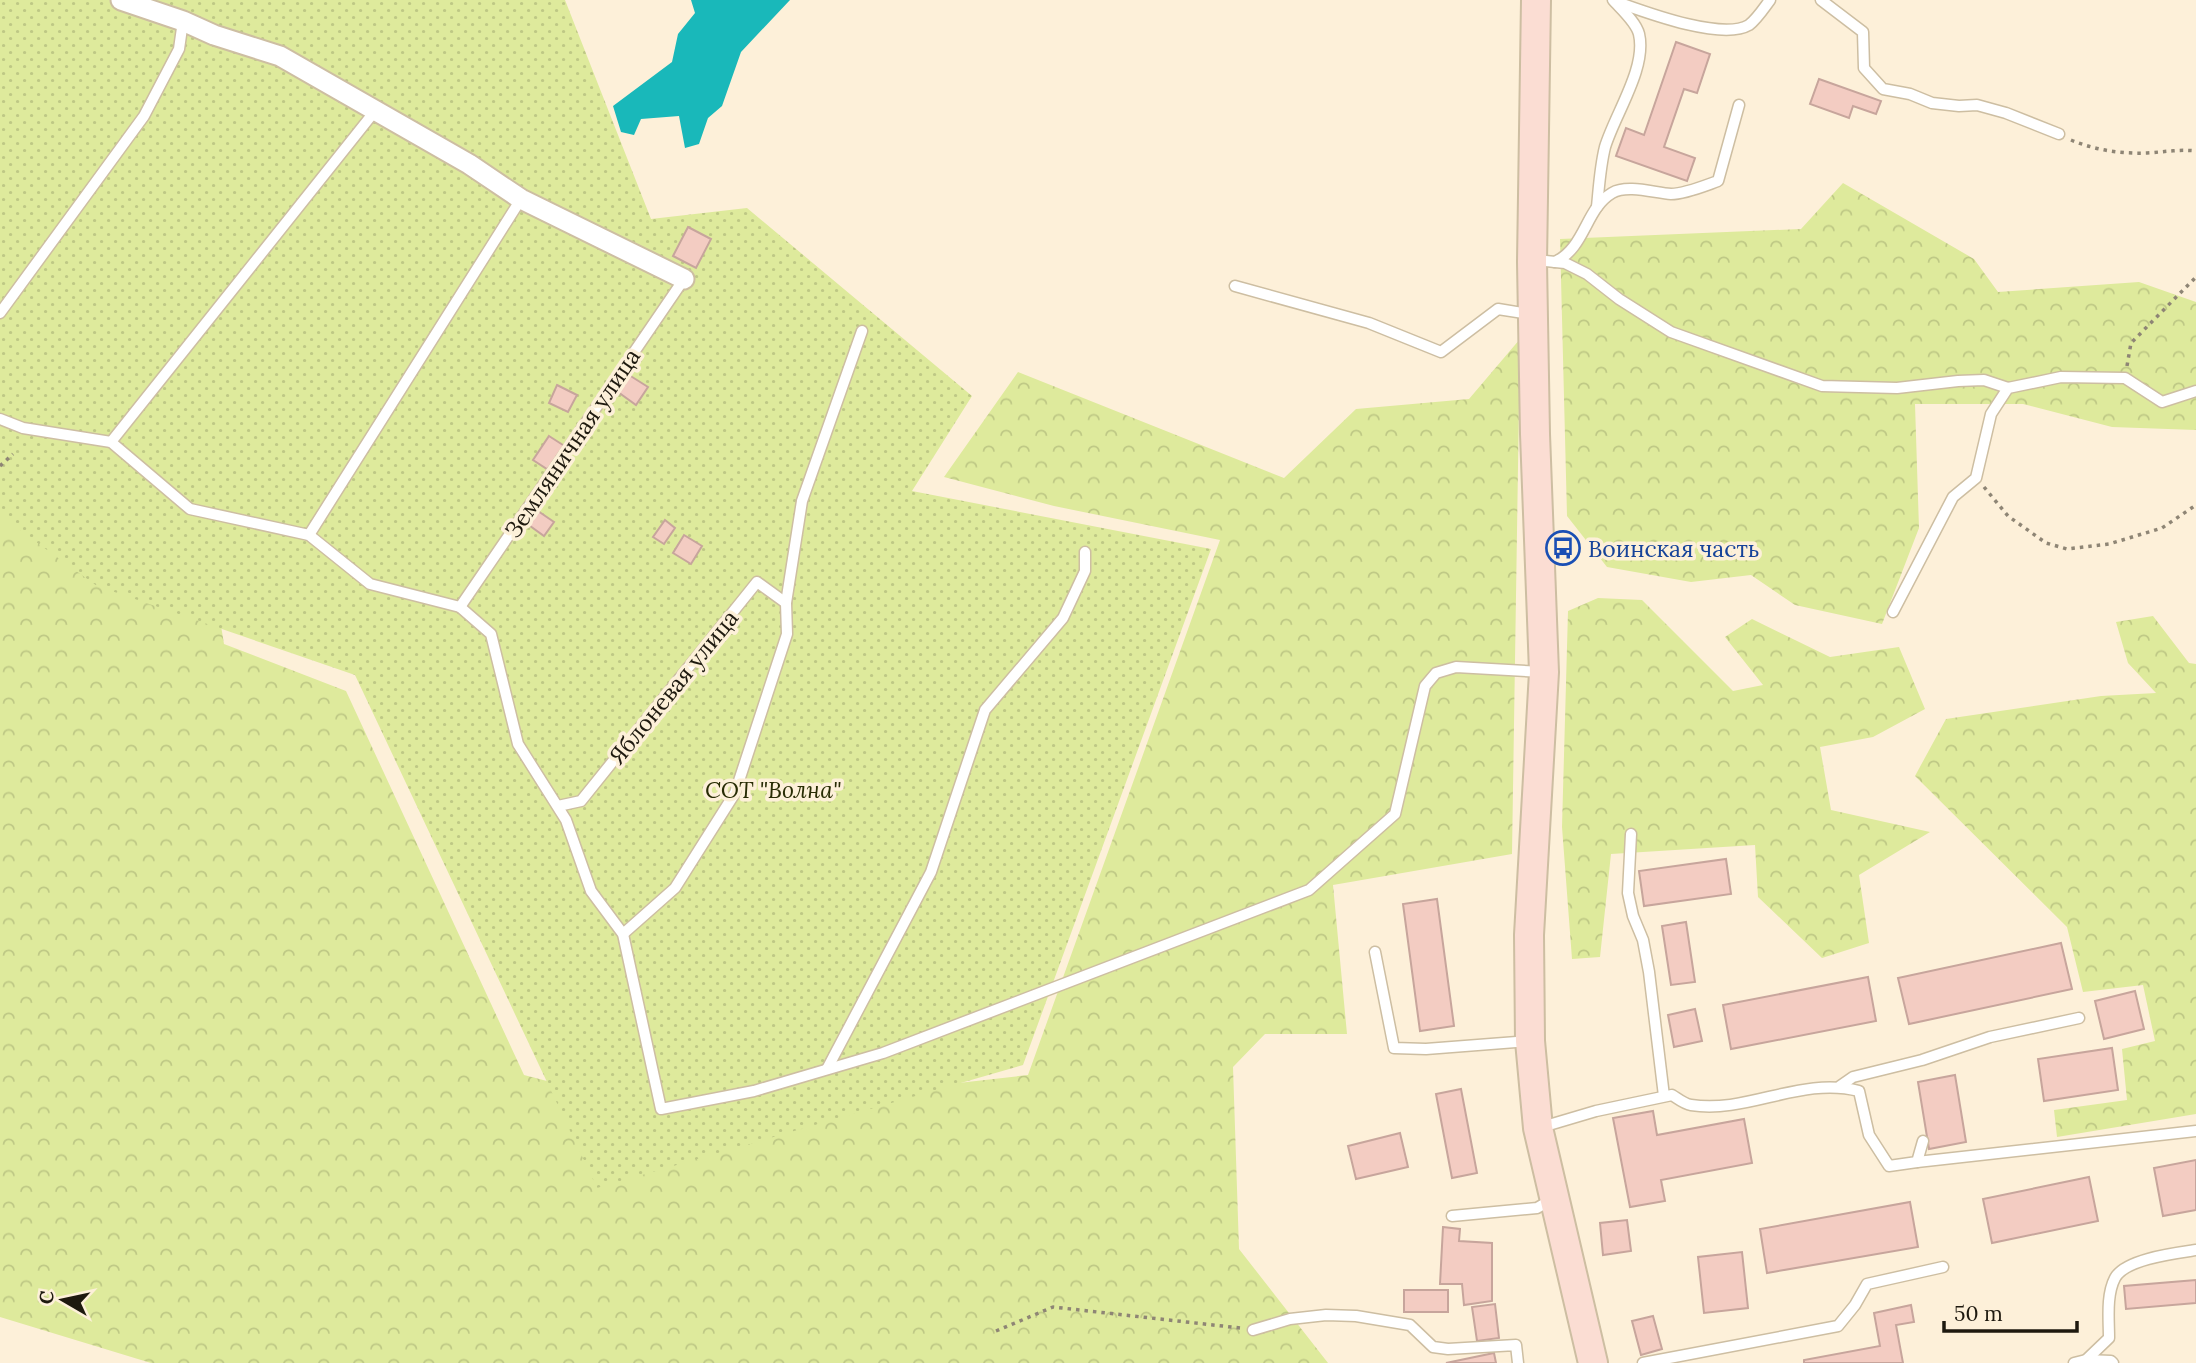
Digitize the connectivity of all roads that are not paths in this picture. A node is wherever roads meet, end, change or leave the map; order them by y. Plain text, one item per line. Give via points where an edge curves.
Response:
1 (121, 0) edge
2 (1536, 0) edge
3 (1613, 0) edge
4 (1770, 0) edge
5 (1821, 0) edge
6 (183, 21) junction
7 (1739, 105) dead end
8 (375, 111) junction
9 (2059, 134) road end
10 (521, 199) junction
11 (1597, 207) junction
12 (1543, 262) junction
13 (684, 279) joint
14 (1235, 286) dead end
15 (0, 313) edge
16 (1533, 314) junction
17 (862, 331) dead end
18 (2008, 388) junction
19 (2196, 391) edge
20 (0, 419) edge
21 (111, 442) junction
22 (309, 535) junction
23 (1085, 552) dead end
24 (786, 603) junction
25 (460, 607) junction
26 (1893, 612) dead end
27 (1544, 673) junction
28 (558, 806) junction
29 (1632, 834) dead end
30 (623, 934) junction
31 (1375, 952) dead end
32 (2079, 1018) dead end
33 (1530, 1041) junction
34 (827, 1069) junction
35 (1840, 1086) junction
36 (1664, 1096) junction
37 (1538, 1128) junction
38 (2196, 1131) edge
39 (1923, 1141) dead end
40 (1917, 1162) junction
41 (1554, 1198) junction
42 (1452, 1216) dead end
43 (2196, 1250) edge
44 (1944, 1267) dead end
45 (1253, 1330) road end
46 (1710, 1351) junction
47 (2086, 1360) junction
48 (1589, 1361) edge
49 (1518, 1363) edge
50 (1643, 1363) edge
51 (1712, 1363) edge
52 (2074, 1363) edge
53 (2113, 1363) edge

1 - 6 street
2 - 12 street
3 - 4 lane via 1671,22 1728,30 1748,25
3 - 11 lane via 1639,30 1642,50 1606,144
5 - 9 lane via 1863,32 1864,68 1884,89 1931,103 1997,110
6 - 8 street via 279,56
6 - 15 lane via 179,49 144,116
7 - 11 lane via 1718,181 1673,194 1644,189 1613,191
8 - 10 street
8 - 21 lane
10 - 13 street
10 - 22 lane
11 - 12 lane via 1567,256
12 - 16 street
12 - 18 lane via 1565,263 1587,274 1671,332 1822,386 1897,388 1984,380
13 - 25 lane, Земляничная улица
14 - 16 lane via 1369,323 1441,352 1498,309
16 - 27 street
17 - 24 lane via 803,501
18 - 19 lane via 2061,377 2125,378 2162,402
18 - 26 lane via 1991,414 1976,478 1953,497
20 - 21 lane via 23,428
21 - 22 lane via 190,509
22 - 25 lane via 370,584
23 - 34 lane via 1085,571 1063,618 985,710 931,872
24 - 28 lane, Яблоневая улица via 757,582 581,801
24 - 30 lane via 787,634 735,793 675,888
25 - 28 lane via 491,634 518,744
27 - 33 street via 1529,935
27 - 34 lane via 1456,667 1436,673 1425,686 1395,814 1309,890 883,1053
28 - 30 lane via 591,891
29 - 36 lane via 1628,893 1649,972
30 - 34 lane via 661,1109 754,1091
31 - 33 lane via 1394,1048
32 - 35 lane via 1990,1037 1853,1077
33 - 37 street
35 - 36 lane via 1811,1087 1721,1105 1688,1105 1672,1095
35 - 40 lane via 1859,1091 1868,1135 1889,1166
36 - 37 lane
37 - 41 street
38 - 40 lane
39 - 40 lane
41 - 42 lane via 1537,1208
41 - 48 street
43 - 47 lane via 2123,1267 2114,1279 2109,1338
44 - 46 lane via 1867,1284 1838,1326
45 - 49 lane via 1290,1319 1356,1316 1410,1325 1433,1347 1516,1345
46 - 50 lane
46 - 51 lane
47 - 52 lane
47 - 53 lane

